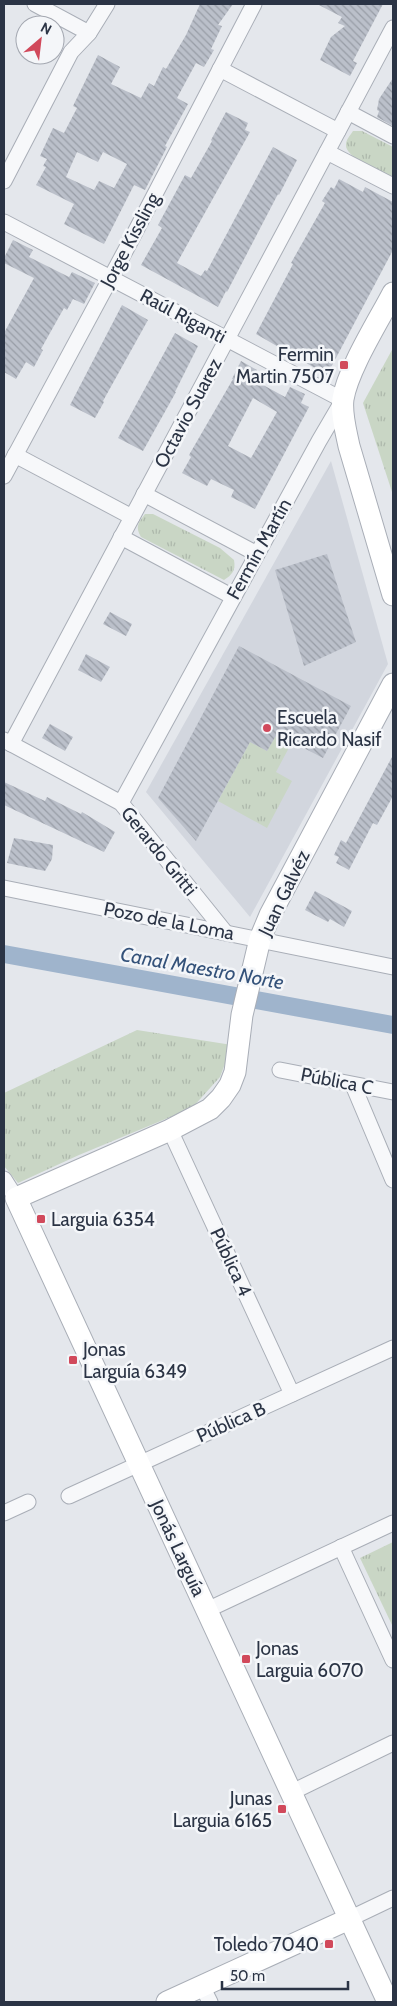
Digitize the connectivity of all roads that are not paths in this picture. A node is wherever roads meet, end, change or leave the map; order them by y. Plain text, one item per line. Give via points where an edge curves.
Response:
1 (35, 4) edge
2 (106, 4) edge
3 (254, 4) edge
4 (393, 28) edge
5 (89, 33) junction
6 (220, 69) junction
7 (348, 112) junction
8 (338, 131) junction
9 (393, 136) edge
10 (327, 152) junction
11 (4, 181) edge
12 (393, 186) edge
13 (4, 222) edge
14 (109, 277) junction
15 (393, 293) edge
16 (227, 340) junction
17 (343, 400) junction
18 (15, 455) junction
19 (4, 476) edge
20 (144, 494) junction
21 (132, 517) junction
22 (121, 537) junction
23 (257, 554) junction
24 (393, 595) edge
25 (233, 597) junction
26 (393, 684) edge
27 (7, 742) edge
28 (121, 803) junction
29 (4, 888) edge
30 (225, 932) junction
31 (260, 939) junction
32 (393, 967) edge
33 (280, 1070) dead end
34 (353, 1084) junction
35 (393, 1092) edge
36 (170, 1130) junction
37 (4, 1179) edge
38 (393, 1180) edge
39 (16, 1198) junction
40 (393, 1348) edge
41 (292, 1394) junction
42 (138, 1464) junction
43 (69, 1496) dead end
44 (28, 1502) dead end
45 (4, 1514) edge
46 (393, 1522) edge
47 (341, 1547) junction
48 (206, 1610) junction
49 (393, 1660) edge
50 (393, 1743) edge
51 (290, 1793) junction
52 (393, 1898) edge
53 (349, 1919) junction
54 (206, 1994) edge
55 (167, 2002) edge
56 (388, 2002) edge

1 - 5 street
2 - 5 street
3 - 6 street, Jorge Kissling
4 - 7 street, Octavio Suarez
5 - 11 street via 71,52
6 - 8 street
6 - 14 street, Jorge Kissling
7 - 8 street, Octavio Suarez
7 - 9 street
8 - 10 street, Octavio Suarez
10 - 12 street
10 - 16 street, Octavio Suarez
13 - 14 street, Raúl Riganti
14 - 16 street, Raúl Riganti
14 - 18 street, Jorge Kissling
15 - 17 main road, Fermín Martín via 352,372
16 - 17 street, Raúl Riganti
16 - 20 street, Octavio Suarez
17 - 23 street, Fermín Martín
17 - 24 main road via 344,423
18 - 19 street, Jorge Kissling
18 - 21 street
20 - 21 street, Octavio Suarez
20 - 23 street
21 - 22 street, Octavio Suarez
22 - 25 street
22 - 27 street, Octavio Suarez
23 - 25 street, Fermín Martín
25 - 28 street, Fermín Martín
26 - 31 main road, Juan Galvéz
27 - 28 street, Gerardo Gritti
28 - 30 street, Gerardo Gritti
29 - 30 street, Pozo de la Loma
30 - 31 street, Pozo de la Loma
31 - 32 street, Pozo de la Loma
31 - 36 main road, Juan Galvéz via 230,1085 210,1109
33 - 34 street, Pública C
34 - 35 street, Pública C
34 - 38 street
36 - 39 main road, Juan Galvéz
36 - 41 street, Pública 4
37 - 39 street, Jonás Larguía
39 - 42 main road, Jonás Larguía
40 - 41 street, Pública B
41 - 42 street, Pública B
42 - 43 street, Pública B
42 - 48 main road, Jonás Larguía
44 - 45 street
46 - 47 street
47 - 48 street
47 - 49 street
48 - 51 main road, Jonás Larguía
50 - 51 street
51 - 53 main road, Jonás Larguía
52 - 53 street
53 - 54 main road
53 - 56 main road, Jonás Larguía
54 - 55 main road

